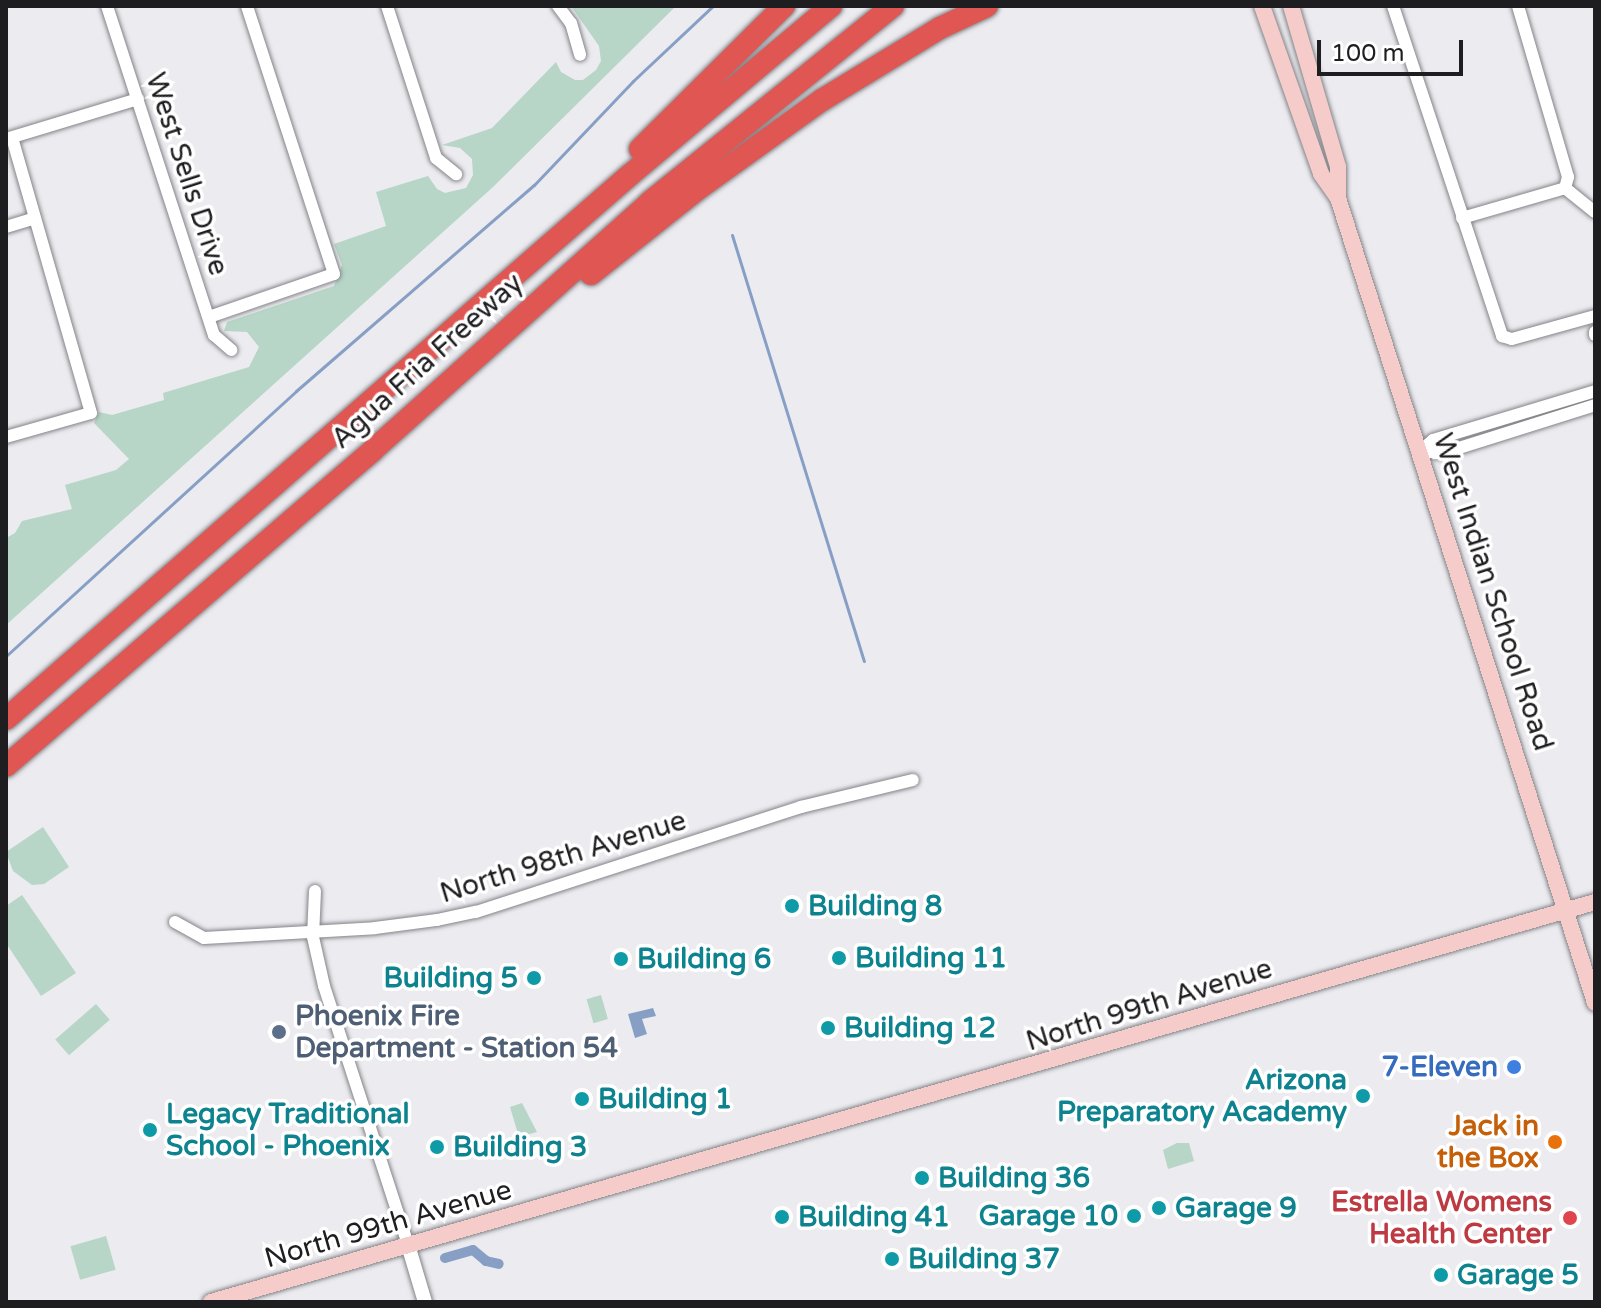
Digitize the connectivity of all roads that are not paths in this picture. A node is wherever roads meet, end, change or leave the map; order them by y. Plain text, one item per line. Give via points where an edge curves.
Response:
1 (107, 6) edge
2 (247, 6) edge
3 (387, 6) edge
4 (558, 6) edge
5 (784, 6) edge
6 (831, 6) edge
7 (893, 6) edge
8 (987, 6) edge
9 (1262, 6) edge
10 (1291, 6) edge
11 (1393, 6) edge
12 (1518, 6) edge
13 (580, 55) dead end
14 (138, 99) junction
15 (9, 138) edge
16 (456, 174) dead end
17 (1565, 188) junction
18 (1338, 198) junction
19 (1595, 212) edge
20 (35, 218) junction
21 (1462, 218) junction
22 (6, 227) edge
23 (1595, 316) edge
24 (209, 317) junction
25 (231, 350) dead end
26 (1595, 391) edge
27 (1595, 405) edge
28 (353, 417) junction
29 (6, 437) edge
30 (373, 450) junction
31 (1420, 451) junction
32 (58, 675) junction
33 (6, 706) edge
34 (74, 708) junction
35 (6, 719) edge
36 (6, 766) edge
37 (913, 780) dead end
38 (6, 782) edge
39 (315, 891) dead end
40 (1595, 902) edge
41 (1568, 910) junction
42 (175, 922) dead end
43 (313, 932) junction
44 (1595, 1003) edge
45 (408, 1245) junction
46 (211, 1302) edge
47 (425, 1302) edge

1 - 14 street, West Sells Drive
2 - 24 street via 334,274
3 - 16 street via 436,158
4 - 13 street via 571,23
5 - 28 highway via 619,170 396,369
6 - 28 highway, Agua Fria Freeway
7 - 30 highway, Agua Fria Freeway via 650,202
8 - 30 highway via 878,64 773,133 572,289 429,415
9 - 18 main road, West Indian School Road via 1321,174
10 - 18 main road, West Indian School Road via 1338,167
11 - 21 street
12 - 17 street via 1568,177
14 - 15 street
14 - 24 street, West Sells Drive
15 - 20 street
17 - 19 street
17 - 21 street
18 - 31 main road, West Indian School Road
20 - 22 street
20 - 29 street via 91,413
21 - 23 street via 1502,336 1512,339
24 - 25 street, West Sells Drive via 214,335
26 - 31 street via 1433,440
27 - 31 street via 1443,453
28 - 32 highway, Agua Fria Freeway
30 - 34 highway, Agua Fria Freeway
31 - 41 main road, West Indian School Road
32 - 33 highway
32 - 35 highway, Agua Fria Freeway
34 - 36 highway, Agua Fria Freeway
34 - 38 highway via 48,747
37 - 43 street, North 98th Avenue via 801,807 476,912
39 - 43 street
40 - 41 main road, North 99th Avenue
41 - 44 main road, West Indian School Road
41 - 45 main road, North 99th Avenue
42 - 43 street, North 98th Avenue via 204,938
43 - 45 street via 324,986
45 - 46 main road, North 99th Avenue
45 - 47 street

